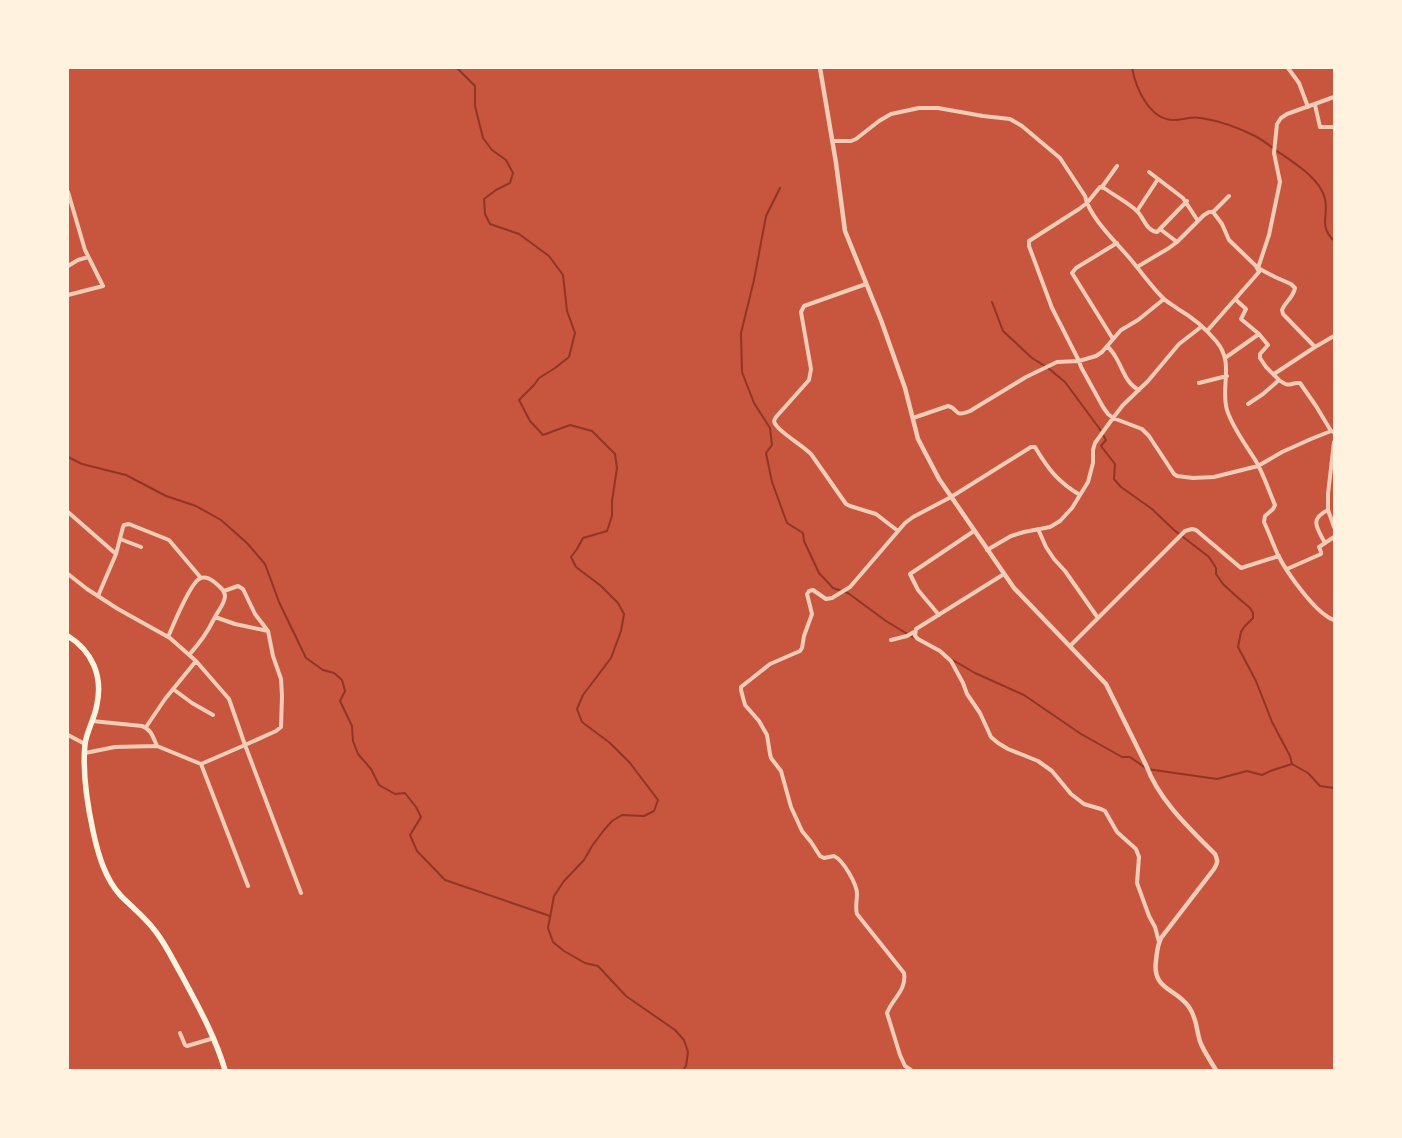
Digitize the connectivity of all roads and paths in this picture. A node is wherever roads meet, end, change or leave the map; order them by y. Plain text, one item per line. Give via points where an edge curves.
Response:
1 (820, 68) edge
2 (1288, 68) edge
3 (1334, 97) edge
4 (1315, 104) junction
5 (1308, 107) junction
6 (1334, 127) edge
7 (832, 140) junction
8 (1117, 166) dead end
9 (1149, 172) dead end
10 (1158, 179) junction
11 (1102, 187) junction
12 (68, 192) edge
13 (1229, 196) dead end
14 (1187, 201) junction
15 (1086, 203) junction
16 (1137, 212) junction
17 (1213, 212) junction
18 (1198, 221) junction
19 (1160, 229) junction
20 (1177, 242) junction
21 (1118, 243) junction
22 (88, 257) junction
23 (68, 266) edge
24 (1137, 267) junction
25 (1258, 268) junction
26 (866, 284) junction
27 (68, 295) edge
28 (1164, 299) junction
29 (1235, 299) junction
30 (1201, 326) junction
31 (1206, 331) junction
32 (1258, 334) junction
33 (1334, 336) edge
34 (1113, 339) junction
35 (1107, 346) junction
36 (1315, 347) junction
37 (1225, 358) junction
38 (1080, 361) junction
39 (1274, 374) junction
40 (1226, 376) junction
41 (1279, 380) junction
42 (1199, 383) dead end
43 (1139, 390) junction
44 (1248, 404) dead end
45 (913, 418) junction
46 (1113, 418) junction
47 (1333, 432) edge
48 (1334, 442) edge
49 (1258, 466) junction
50 (1080, 495) junction
51 (951, 497) junction
52 (1328, 510) junction
53 (68, 512) edge
54 (1334, 527) edge
55 (1038, 529) junction
56 (898, 531) junction
57 (974, 531) junction
58 (1334, 537) edge
59 (120, 539) junction
60 (1325, 543) junction
61 (141, 547) dead end
62 (987, 550) junction
63 (116, 554) junction
64 (1279, 556) junction
65 (1287, 569) junction
66 (68, 574) edge
67 (1004, 574) junction
68 (201, 578) junction
69 (224, 591) junction
70 (98, 596) junction
71 (939, 615) junction
72 (215, 617) junction
73 (1098, 618) junction
74 (1334, 620) edge
75 (268, 631) junction
76 (914, 632) junction
77 (68, 636) edge
78 (168, 637) junction
79 (891, 640) dead end
80 (1070, 646) junction
81 (189, 655) junction
82 (196, 661) junction
83 (173, 689) junction
84 (213, 716) dead end
85 (92, 721) junction
86 (146, 727) junction
87 (68, 735) edge
88 (86, 744) junction
89 (245, 745) junction
90 (157, 746) junction
91 (85, 753) junction
92 (201, 764) junction
93 (248, 886) dead end
94 (301, 894) dead end
95 (1159, 942) junction
96 (180, 1033) dead end
97 (214, 1038) junction
98 (225, 1070) edge
99 (911, 1070) edge
100 (1216, 1070) edge

1 - 7 street
2 - 5 street via 1299,83
3 - 4 street
4 - 5 street
4 - 6 street via 1320,127
5 - 25 street via 1287,114 1277,124 1274,153 1280,182
7 - 15 street via 851,141 891,114 918,108 1010,119 1060,158 1085,196
7 - 26 street via 845,231
8 - 11 street
9 - 10 street
10 - 14 street
10 - 16 street
11 - 15 street
11 - 16 street
12 - 22 street
13 - 17 street
14 - 18 street
14 - 19 street
15 - 21 street
15 - 38 street via 1028,243 1052,308
16 - 19 street via 1150,230
17 - 18 street
17 - 25 street via 1229,240
18 - 20 street
19 - 20 street
20 - 24 street
21 - 24 street
21 - 34 street via 1072,273
22 - 23 street
22 - 27 street via 103,286
24 - 28 street
25 - 29 street via 1257,275
25 - 36 street via 1295,288 1282,310 1283,314
26 - 45 street
26 - 56 street via 801,308 811,369 809,380 774,420 779,428 811,454 846,504 876,514
28 - 30 street
28 - 34 street via 1120,330
29 - 31 street
29 - 32 street via 1246,308 1240,319
30 - 31 street
30 - 43 street via 1182,340
31 - 37 street via 1217,342
32 - 37 street
32 - 39 street via 1268,345 1260,358
33 - 36 street
34 - 35 street
35 - 38 street via 1096,356
35 - 43 street via 1115,354 1127,380
36 - 39 street
37 - 40 street
38 - 45 street via 1056,362 961,415 948,406
38 - 46 street via 1103,407
39 - 41 street
40 - 42 street
40 - 49 street via 1228,412
41 - 44 street
41 - 47 street via 1285,385 1300,383
43 - 46 street
45 - 51 street via 922,447
46 - 49 street via 1146,432 1177,476 1214,477
46 - 50 street via 1095,443 1088,482
47 - 49 street via 1296,446
48 - 52 street
49 - 64 street via 1275,505 1264,519
50 - 51 street via 1050,471 1033,446
50 - 55 street via 1060,521
51 - 56 street via 913,517
51 - 57 street
52 - 54 street
52 - 60 street via 1316,522
53 - 63 street
55 - 62 street via 1011,536
55 - 73 street via 1054,559
56 - 99 street via 850,587 826,599 809,590 812,614 800,651 770,664 741,690 745,704 767,735 770,754 781,770 802,832 820,856 834,856 840,860 857,892 857,914 904,974 901,992 887,1013 900,1056
57 - 62 street
57 - 71 street via 910,574 918,590
58 - 60 street
59 - 61 street
59 - 63 street
59 - 68 street via 124,525 129,524 165,538
60 - 65 street via 1319,547 1320,554
62 - 67 street
63 - 70 street
64 - 65 street
64 - 73 street via 1240,568 1196,530 1189,529
65 - 74 street via 1314,606
66 - 70 street
67 - 71 street
67 - 80 street via 1023,599
68 - 69 street via 211,580
68 - 78 street via 192,585
69 - 72 street via 225,597
69 - 75 street via 238,586 243,589
70 - 78 street
71 - 76 street
72 - 75 street
72 - 81 street
73 - 80 street
75 - 89 street via 281,679 281,727
76 - 79 street
76 - 95 street via 918,639 951,661 967,694 998,743 1038,761 1084,804 1105,811 1117,832 1136,849 1139,857 1137,883
77 - 85 main road via 83,648 96,669 98,696
78 - 81 street
80 - 95 street via 1106,684 1151,779 1174,812 1215,854 1217,860 1214,869
81 - 82 street
82 - 83 street
82 - 89 street via 229,699
83 - 84 street
83 - 86 street
85 - 86 street
85 - 88 main road
86 - 90 street
87 - 88 street
88 - 91 main road
89 - 92 street
89 - 94 street
90 - 91 street via 115,747
90 - 92 street
91 - 97 main road via 88,807 98,853 107,876 117,892 157,933
92 - 93 street
95 - 100 street via 1156,977 1190,1008 1201,1044
96 - 97 street via 187,1046
97 - 98 main road

